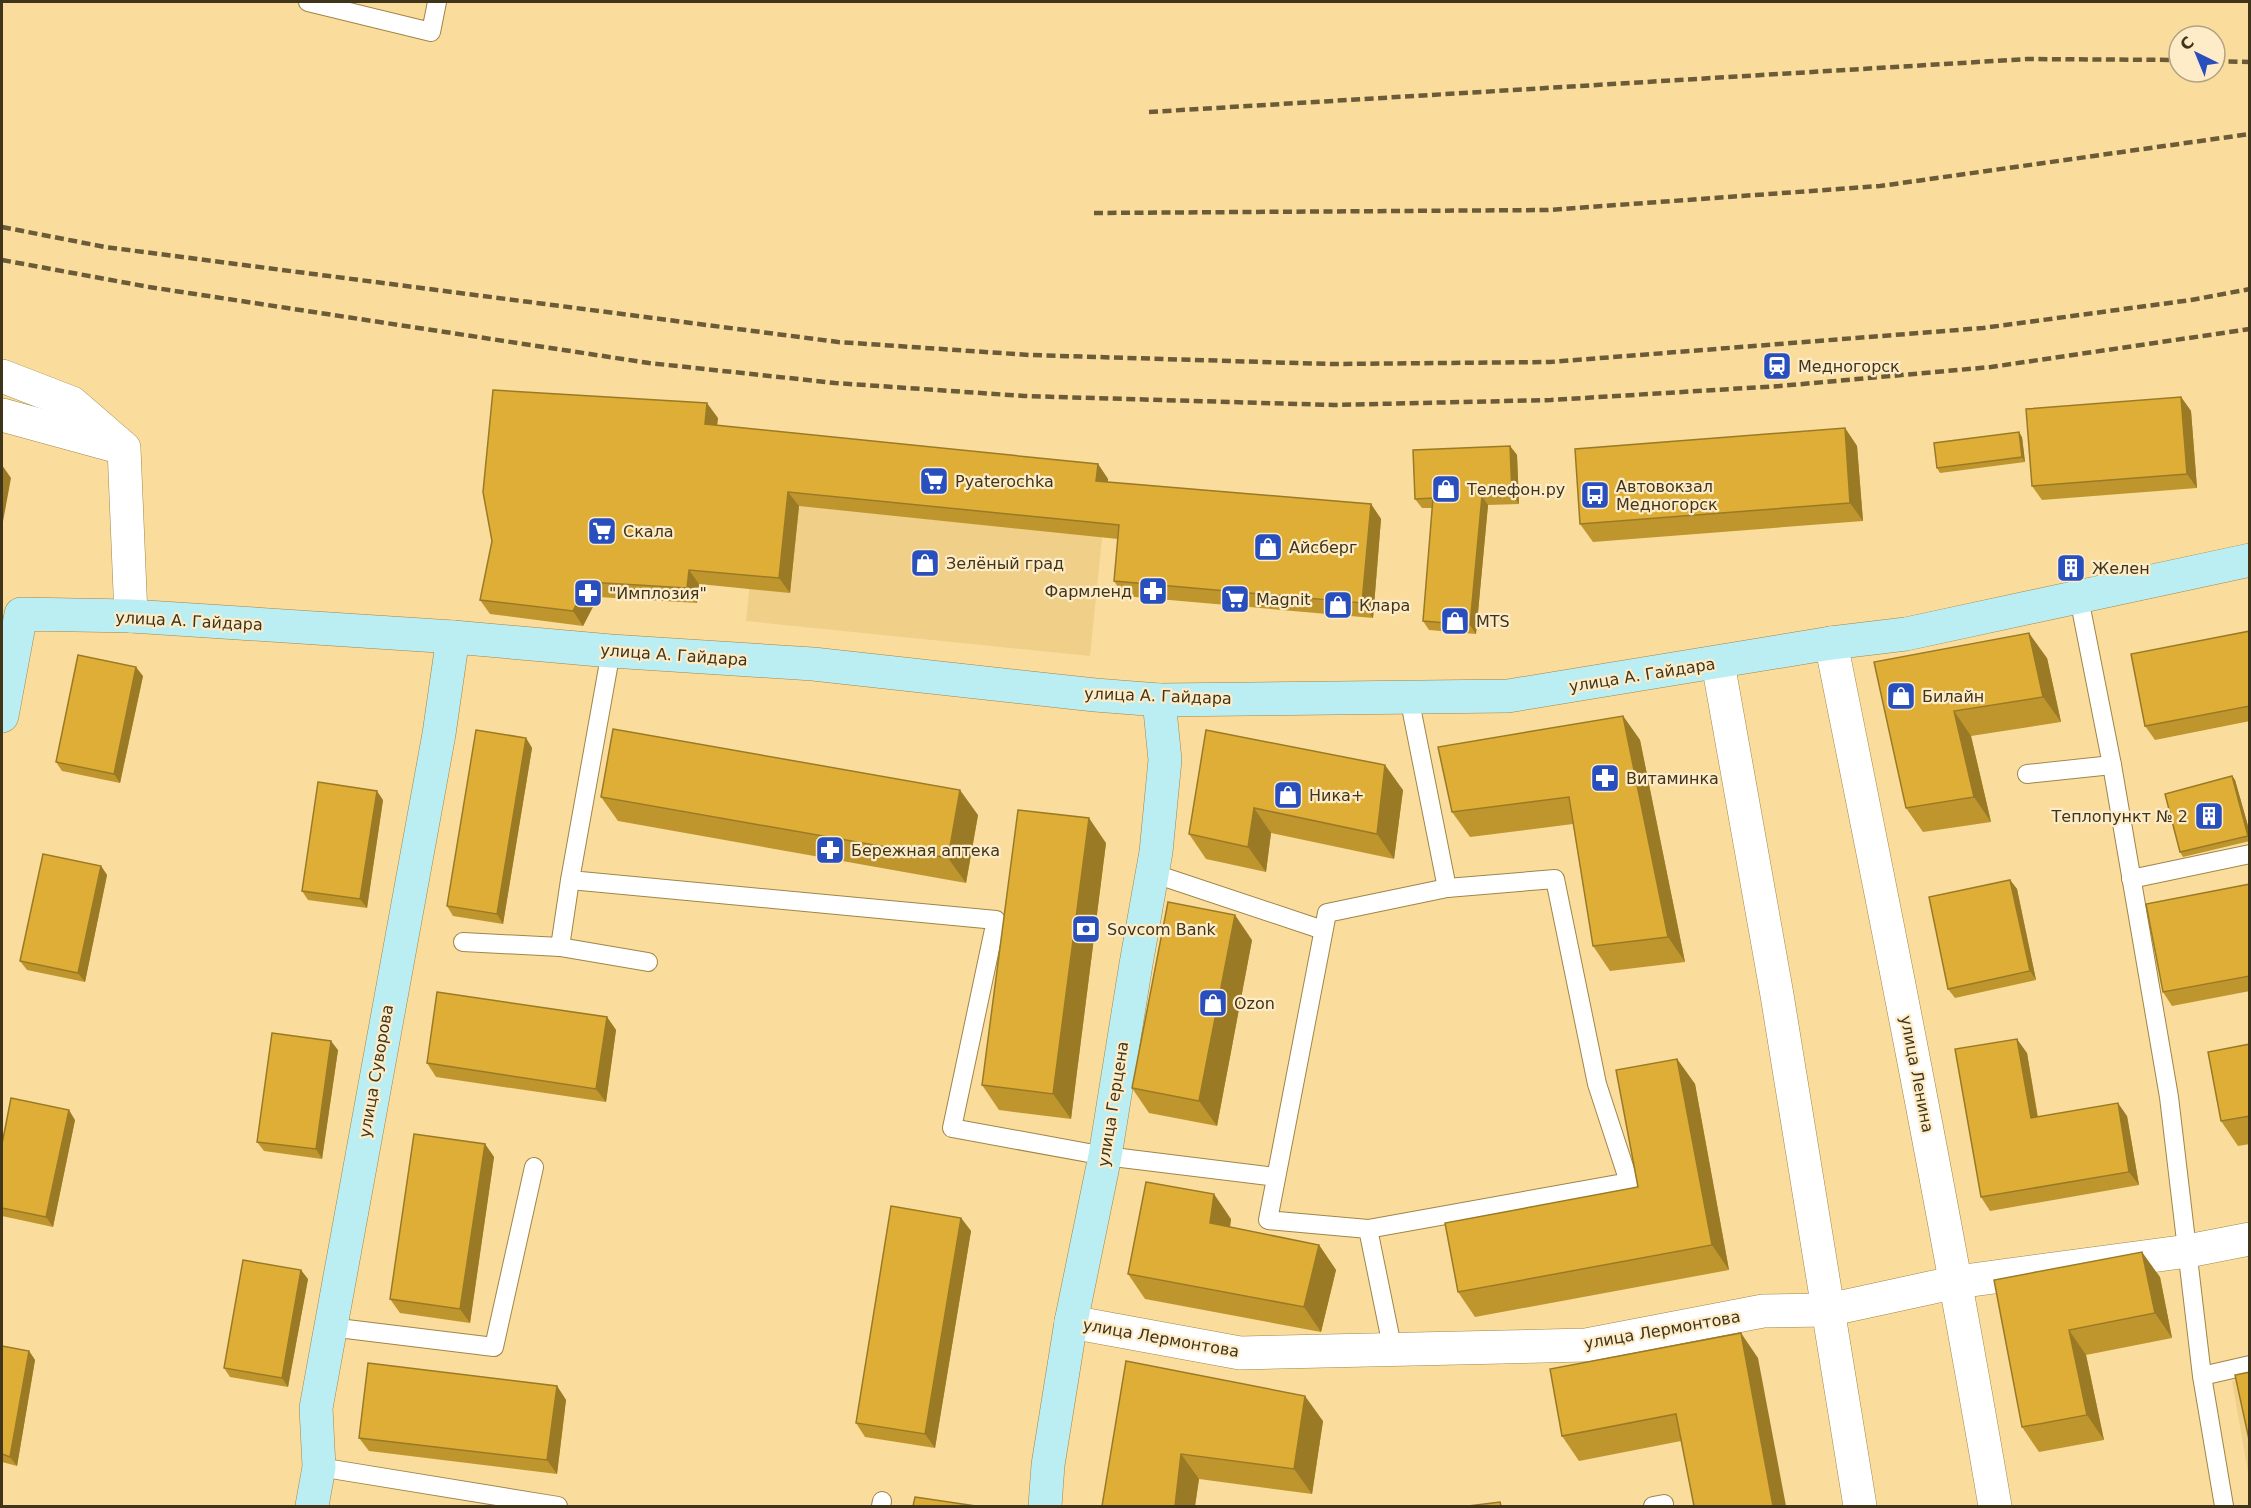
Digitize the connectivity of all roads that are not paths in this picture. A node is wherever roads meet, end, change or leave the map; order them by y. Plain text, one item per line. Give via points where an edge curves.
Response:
1 (308, 2) edge
2 (438, 2) edge
3 (2, 376) edge
4 (2, 414) edge
5 (124, 448) junction
6 (2250, 560) edge
7 (2079, 598) junction
8 (8, 616) edge
9 (131, 616) junction
10 (453, 637) junction
11 (1831, 644) junction
12 (611, 651) junction
13 (1718, 663) junction
14 (1409, 697) junction
15 (1159, 700) junction
16 (2, 716) edge
17 (2112, 765) junction
18 (2027, 774) dead end
19 (2250, 854) edge
20 (1152, 873) junction
21 (2131, 879) junction
22 (570, 880) junction
23 (1447, 888) junction
24 (1323, 930) junction
25 (463, 942) dead end
26 (560, 947) junction
27 (648, 962) dead end
28 (1105, 1155) junction
29 (534, 1167) dead end
30 (1276, 1177) junction
31 (1368, 1229) junction
32 (2250, 1239) edge
33 (2188, 1251) junction
34 (1957, 1282) junction
35 (1828, 1310) junction
36 (1071, 1322) junction
37 (330, 1327) junction
38 (1394, 1351) junction
39 (2250, 1365) edge
40 (2202, 1376) junction
41 (319, 1467) junction
42 (312, 1506) edge
43 (558, 1506) edge
44 (1045, 1506) edge
45 (1860, 1506) edge
46 (1995, 1506) edge
47 (2224, 1506) edge

1 - 2 lane via 432,32
3 - 5 street via 72,403
4 - 5 street
5 - 9 street
6 - 7 street, улица А. Гайдара
7 - 11 street, улица А. Гайдара via 1906,634
7 - 17 lane
8 - 9 street, улица А. Гайдара
8 - 16 street
9 - 10 street, улица А. Гайдара
10 - 12 street, улица А. Гайдара
10 - 37 street, улица Суворова via 439,734
11 - 13 street, улица А. Гайдара
11 - 34 street, улица Ленина
12 - 15 street, улица А. Гайдара via 813,664
12 - 22 lane
13 - 14 street, улица А. Гайдара via 1508,696
13 - 35 street
14 - 15 street, улица А. Гайдара
14 - 23 lane
15 - 20 street, улица Герцена via 1165,760
17 - 18 lane
17 - 21 lane
19 - 21 lane
20 - 24 lane
20 - 28 street, улица Герцена
21 - 33 lane via 2169,1097
22 - 26 lane
22 - 28 lane via 996,920 952,1128
23 - 24 lane via 1327,913
23 - 31 lane via 1555,879 1598,1084 1629,1182
24 - 30 lane
25 - 26 lane
26 - 27 lane
28 - 30 lane
28 - 36 street, улица Герцена
29 - 37 lane via 494,1347
30 - 31 lane via 1268,1220
31 - 38 lane
32 - 33 street, улица Лермонтова
33 - 34 street, улица Лермонтова
33 - 40 lane
34 - 35 street, улица Лермонтова
34 - 46 street, улица Ленина
35 - 38 street, улица Лермонтова via 1762,1311 1586,1345
35 - 45 street
36 - 38 street, улица Лермонтова via 1240,1353
36 - 44 street, улица Герцена
37 - 41 street, улица Суворова via 316,1408
39 - 40 lane
40 - 47 lane
41 - 42 street, улица Суворова
41 - 43 lane

